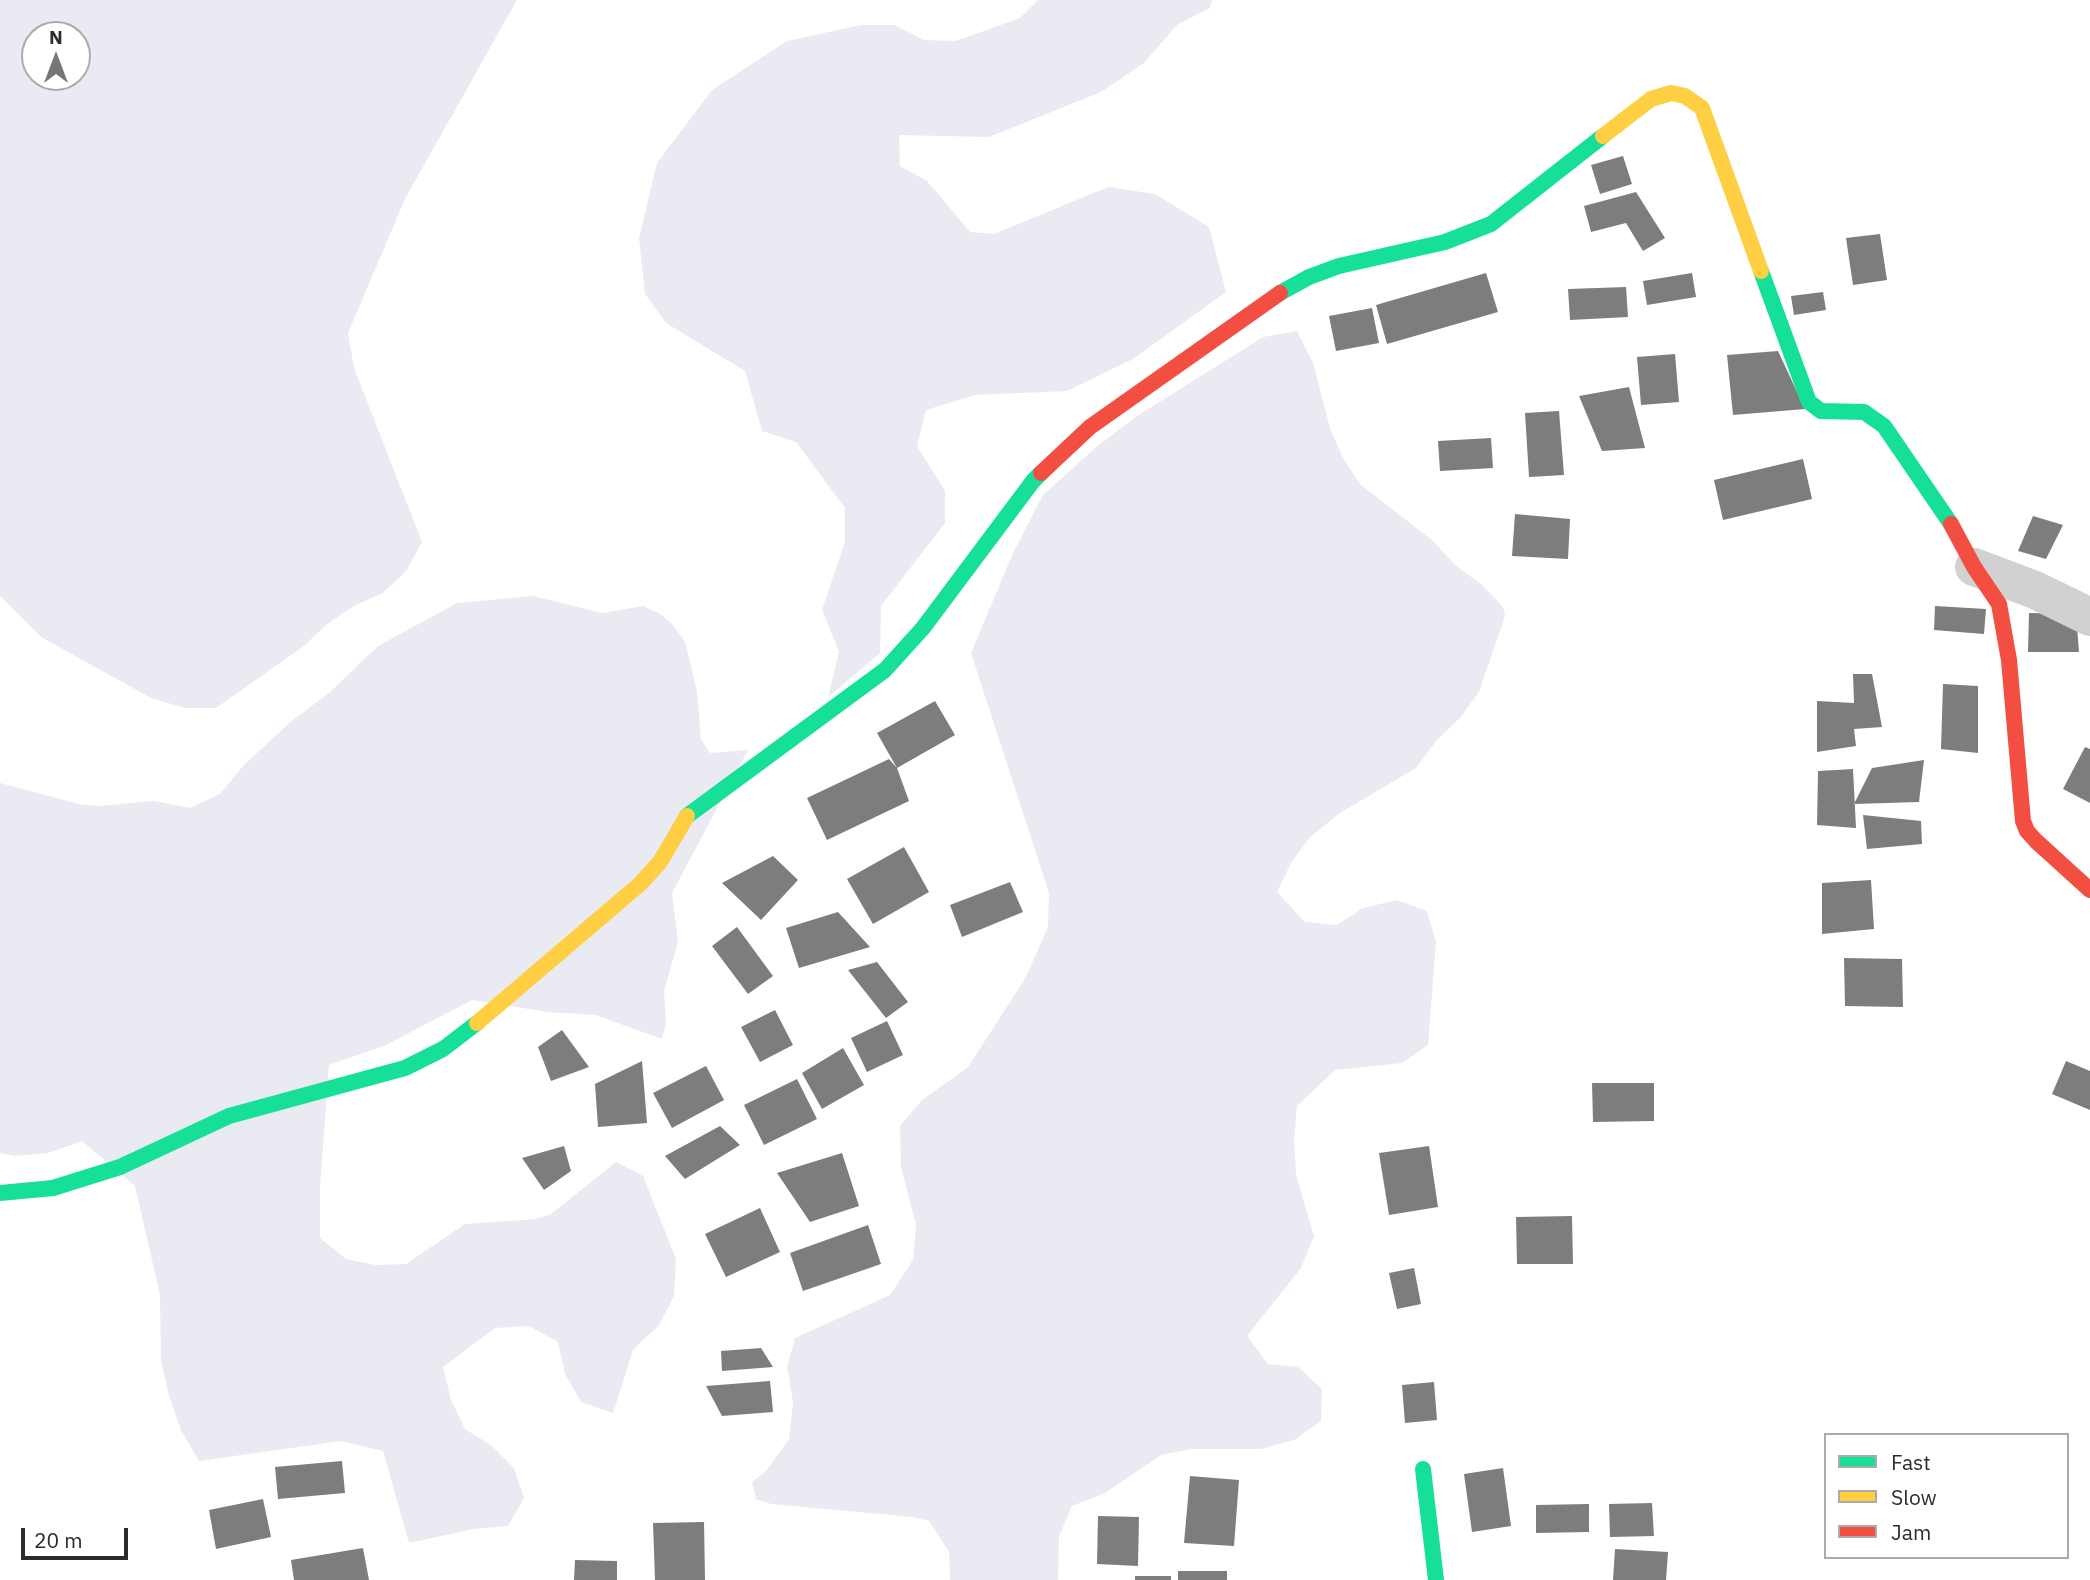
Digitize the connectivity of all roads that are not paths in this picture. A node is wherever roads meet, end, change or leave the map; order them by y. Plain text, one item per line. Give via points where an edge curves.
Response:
1 (1974, 567) junction
2 (2090, 617) edge
3 (2090, 890) edge
4 (0, 1193) edge
5 (1423, 1469) dead end
6 (1436, 1580) edge

1 - 2 street
1 - 3 street via 1998,604 2009,660 2020,804 2027,831
1 - 4 street via 1951,524 1884,426 1864,412 1821,411 1809,402 1702,108 1671,93 1651,99 1491,223 1445,242 1309,277 1282,291 1090,427 1033,481 923,628 885,670 690,813 660,862 640,884 443,1049 405,1068 229,1116 120,1167 53,1188
5 - 6 street

